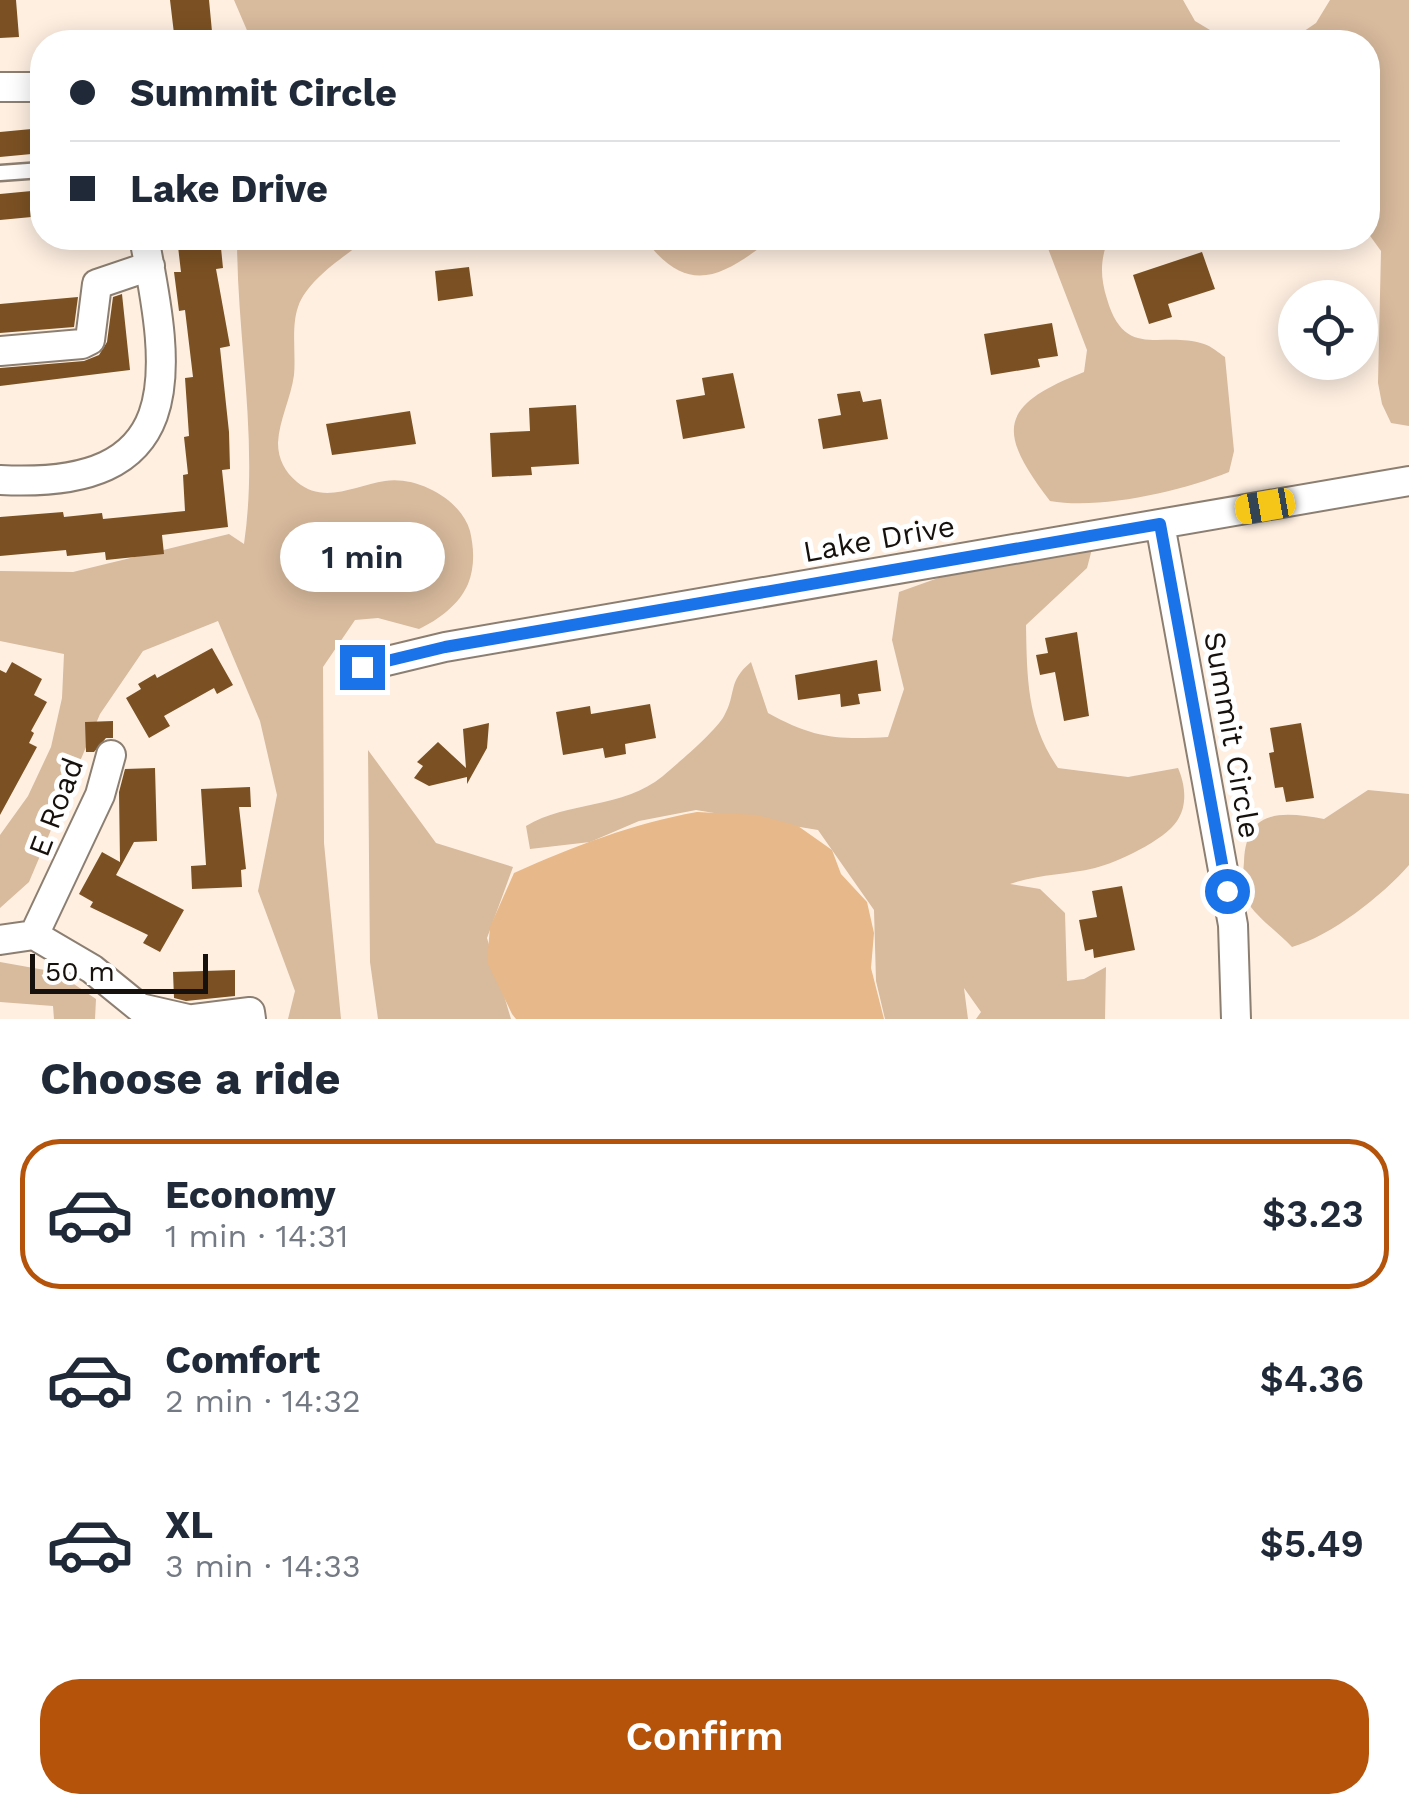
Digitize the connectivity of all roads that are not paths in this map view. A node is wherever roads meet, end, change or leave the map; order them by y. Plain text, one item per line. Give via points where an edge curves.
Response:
1 (0, 87) edge
2 (30, 87) edge
3 (30, 171) edge
4 (0, 173) edge
5 (147, 250) edge
6 (150, 266) junction
7 (0, 351) edge
8 (0, 480) edge
9 (1409, 481) edge
10 (1160, 524) junction
11 (362, 667) dead end
12 (110, 756) dead end
13 (34, 935) junction
14 (0, 940) edge
15 (191, 1019) edge
16 (251, 1019) edge
17 (1236, 1019) edge

1 - 2 street
3 - 4 lane
5 - 6 street
6 - 7 street via 97,284 90,340
6 - 8 street via 164,355 150,425 100,472
9 - 10 street, Lake Drive
10 - 11 street, Lake Drive via 445,647
10 - 17 street, Summit Circle via 1233,925
12 - 13 street, E Road via 100,795
13 - 14 street
13 - 15 street via 140,1008
15 - 16 street via 250,1012

